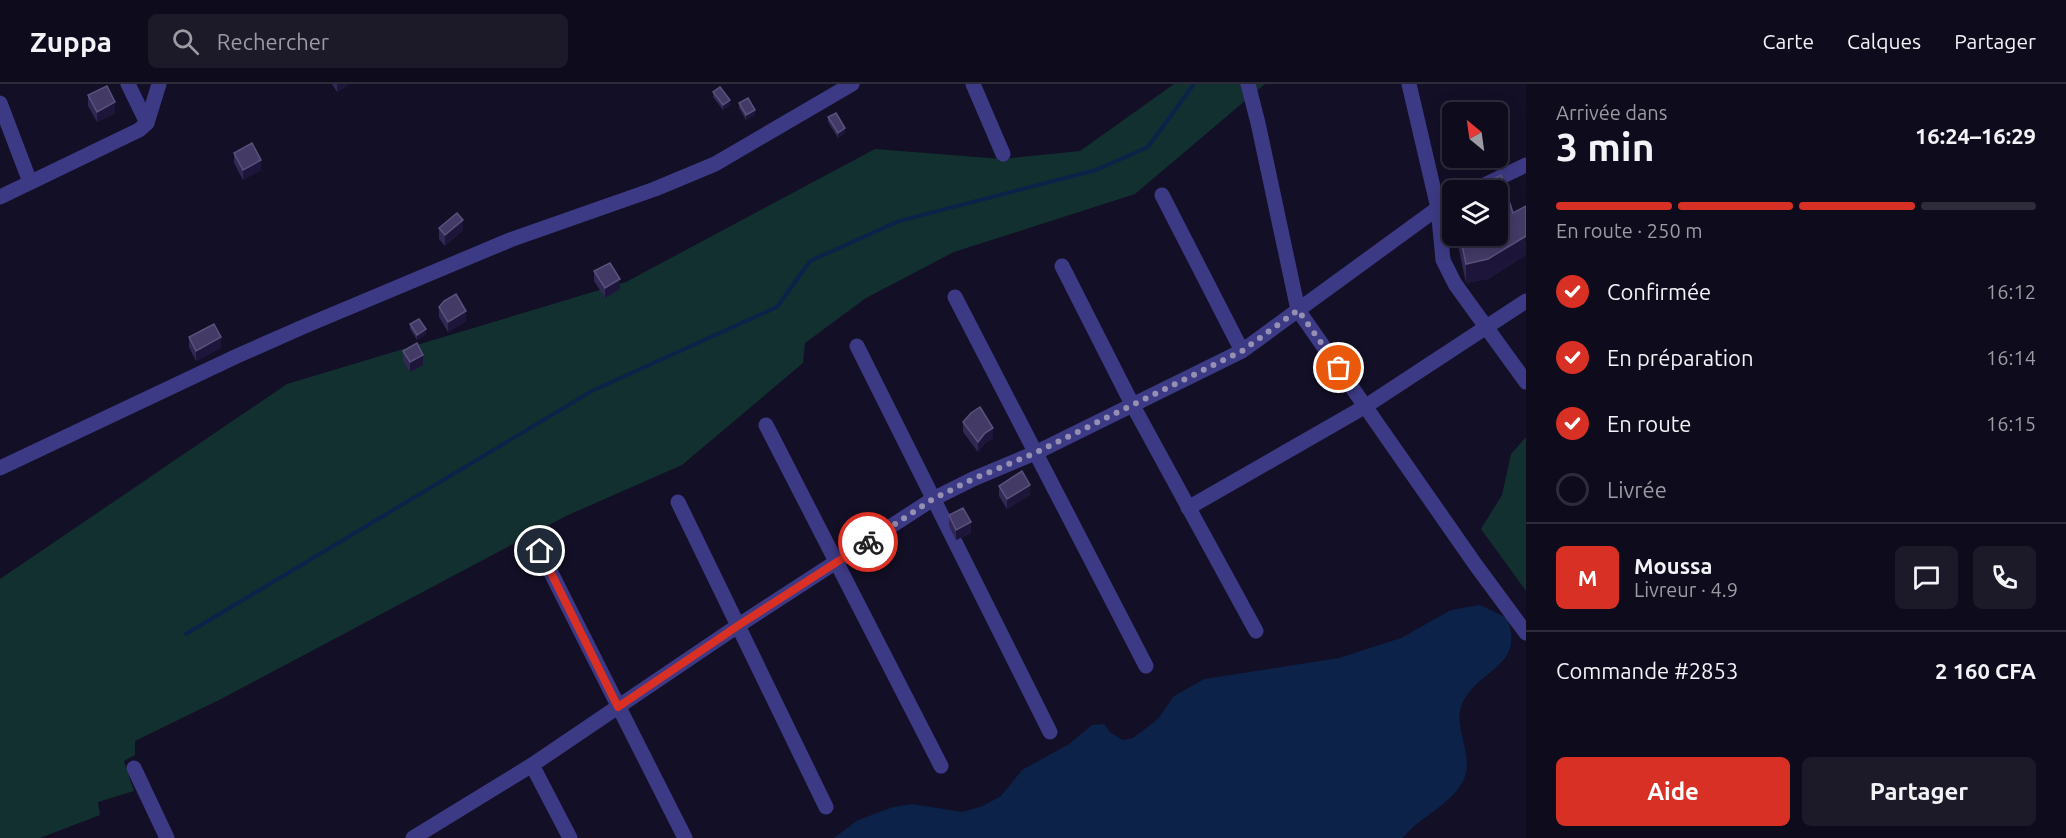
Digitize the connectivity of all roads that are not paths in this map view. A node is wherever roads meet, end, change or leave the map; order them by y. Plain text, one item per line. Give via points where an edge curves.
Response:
1 (128, 84) edge
2 (159, 84) edge
3 (852, 84) edge
4 (973, 84) edge
5 (1248, 84) edge
6 (1408, 84) edge
7 (0, 103) edge
8 (147, 123) junction
9 (1003, 154) dead end
10 (1526, 165) edge
11 (1495, 180) edge
12 (30, 182) junction
13 (1162, 195) dead end
14 (1442, 195) edge
15 (0, 197) edge
16 (1442, 207) edge
17 (1444, 246) edge
18 (1062, 266) dead end
19 (956, 297) dead end
20 (1526, 301) edge
21 (1298, 310) junction
22 (1485, 326) junction
23 (857, 346) dead end
24 (1242, 351) junction
25 (1526, 382) edge
26 (1132, 404) junction
27 (1366, 406) junction
28 (766, 425) dead end
29 (1035, 453) junction
30 (0, 468) edge
31 (933, 499) junction
32 (678, 502) dead end
33 (1188, 507) junction
34 (540, 551) dead end
35 (836, 563) junction
36 (739, 625) junction
37 (1256, 631) dead end
38 (1526, 633) edge
39 (1146, 666) dead end
40 (618, 707) junction
41 (1050, 732) dead end
42 (532, 765) junction
43 (941, 766) dead end
44 (134, 768) dead end
45 (826, 807) dead end
46 (167, 838) edge
47 (413, 838) edge
48 (570, 838) edge
49 (685, 838) edge

1 - 8 street
2 - 8 street
3 - 30 street via 715,164 510,240 305,326
4 - 9 street
5 - 21 street
6 - 14 street
7 - 12 street
8 - 12 street
10 - 11 street
12 - 15 street
13 - 24 street
16 - 21 street
17 - 22 street via 1443,260 1455,284
18 - 26 street
19 - 29 street
20 - 22 street
21 - 24 street
21 - 27 street
22 - 25 street
22 - 27 street
23 - 31 street
24 - 26 street
26 - 29 street
26 - 33 street
27 - 33 street
27 - 38 street
28 - 35 street
29 - 31 street
29 - 39 street
31 - 35 street
31 - 41 street
32 - 36 street
33 - 37 street
34 - 40 street
35 - 36 street
35 - 43 street
36 - 40 street
36 - 45 street
40 - 42 street
40 - 49 street
42 - 47 street
42 - 48 street
44 - 46 street

